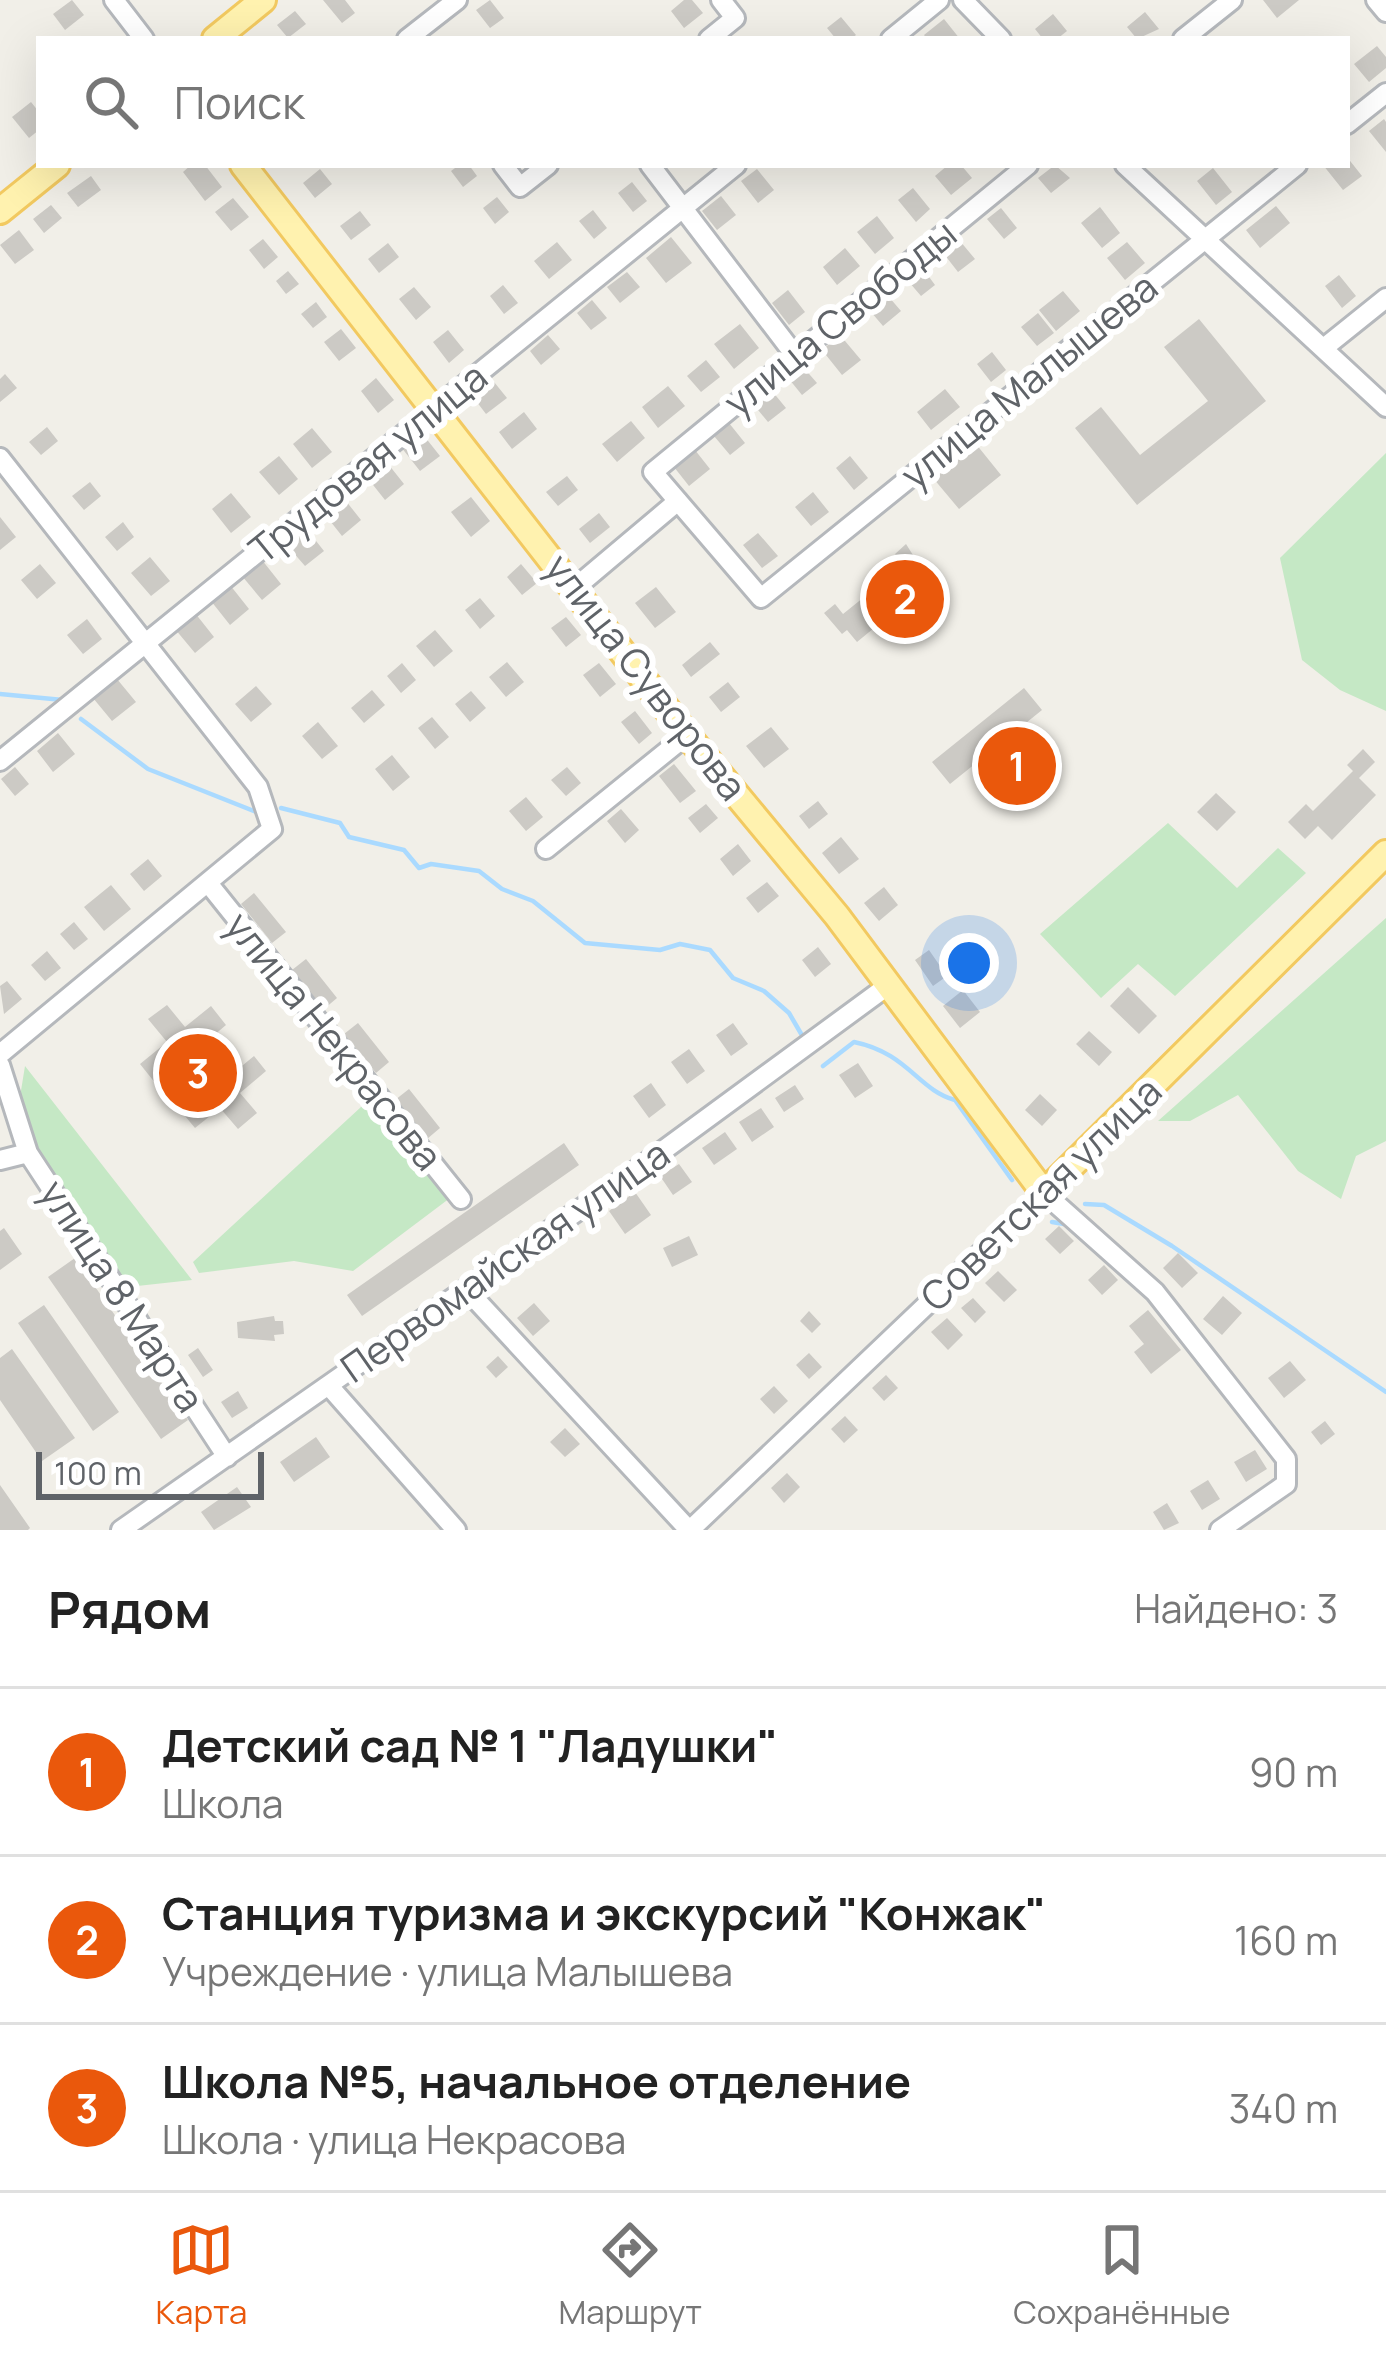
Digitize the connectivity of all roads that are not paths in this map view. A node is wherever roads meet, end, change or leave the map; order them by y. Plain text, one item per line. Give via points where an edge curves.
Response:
1 (114, 0) edge
2 (263, 0) edge
3 (457, 0) edge
4 (721, 0) edge
5 (939, 0) edge
6 (963, 0) edge
7 (1232, 0) edge
8 (1376, 0) edge
9 (1386, 12) edge
10 (142, 36) edge
11 (218, 36) edge
12 (411, 36) edge
13 (713, 36) edge
14 (895, 36) edge
15 (997, 36) edge
16 (1188, 36) edge
17 (1386, 93) edge
18 (1350, 122) edge
19 (53, 168) edge
20 (246, 168) edge
21 (505, 168) edge
22 (544, 168) edge
23 (652, 168) edge
24 (732, 168) edge
25 (1024, 168) edge
26 (1128, 168) edge
27 (1293, 168) edge
28 (684, 208) junction
29 (0, 211) edge
30 (1204, 240) junction
31 (1386, 298) edge
32 (1325, 347) junction
33 (794, 354) junction
34 (1386, 407) edge
35 (436, 409) junction
36 (0, 458) edge
37 (677, 501) junction
38 (576, 587) junction
39 (146, 638) junction
40 (687, 735) junction
41 (0, 761) edge
42 (545, 849) dead end
43 (1386, 853) edge
44 (208, 883) junction
45 (886, 986) junction
46 (0, 1054) edge
47 (0, 1065) edge
48 (28, 1153) junction
49 (0, 1160) edge
50 (1044, 1193) junction
51 (461, 1199) dead end
52 (466, 1289) junction
53 (329, 1385) junction
54 (226, 1456) junction
55 (121, 1530) edge
56 (456, 1530) edge
57 (689, 1530) edge
58 (1220, 1530) edge

1 - 10 street
2 - 11 main road
3 - 12 street
4 - 13 street via 735,18
5 - 14 street
6 - 15 street
7 - 16 street
8 - 9 street
17 - 18 street
19 - 29 main road
20 - 35 main road, улица Суворова
21 - 22 street via 520,187
23 - 28 street
24 - 28 street, Трудовая улица
25 - 33 street, улица Свободы
26 - 30 street
27 - 30 street, улица Малышева
28 - 33 street
28 - 35 street, Трудовая улица
30 - 32 street
30 - 37 street, улица Малышева via 760,598
31 - 32 street
32 - 34 street
33 - 37 street, улица Свободы via 652,472
35 - 38 main road, улица Суворова
35 - 39 street, Трудовая улица
36 - 39 street
37 - 38 street
38 - 40 main road, улица Суворова
39 - 41 street, Трудовая улица
39 - 44 street via 258,787 272,830
40 - 42 street
40 - 45 main road, улица Суворова
43 - 50 main road, Советская улица
44 - 46 street
44 - 51 street, улица Некрасова
45 - 50 main road, улица Суворова
45 - 52 street, Первомайская улица
47 - 48 street, улица 8 Марта
48 - 49 street
48 - 54 street, улица 8 Марта
50 - 57 street, Советская улица
50 - 58 street via 1155,1292 1286,1460 1286,1484
52 - 53 street, Первомайская улица
52 - 57 street
53 - 54 street, Первомайская улица
53 - 56 street
54 - 55 street, Первомайская улица

